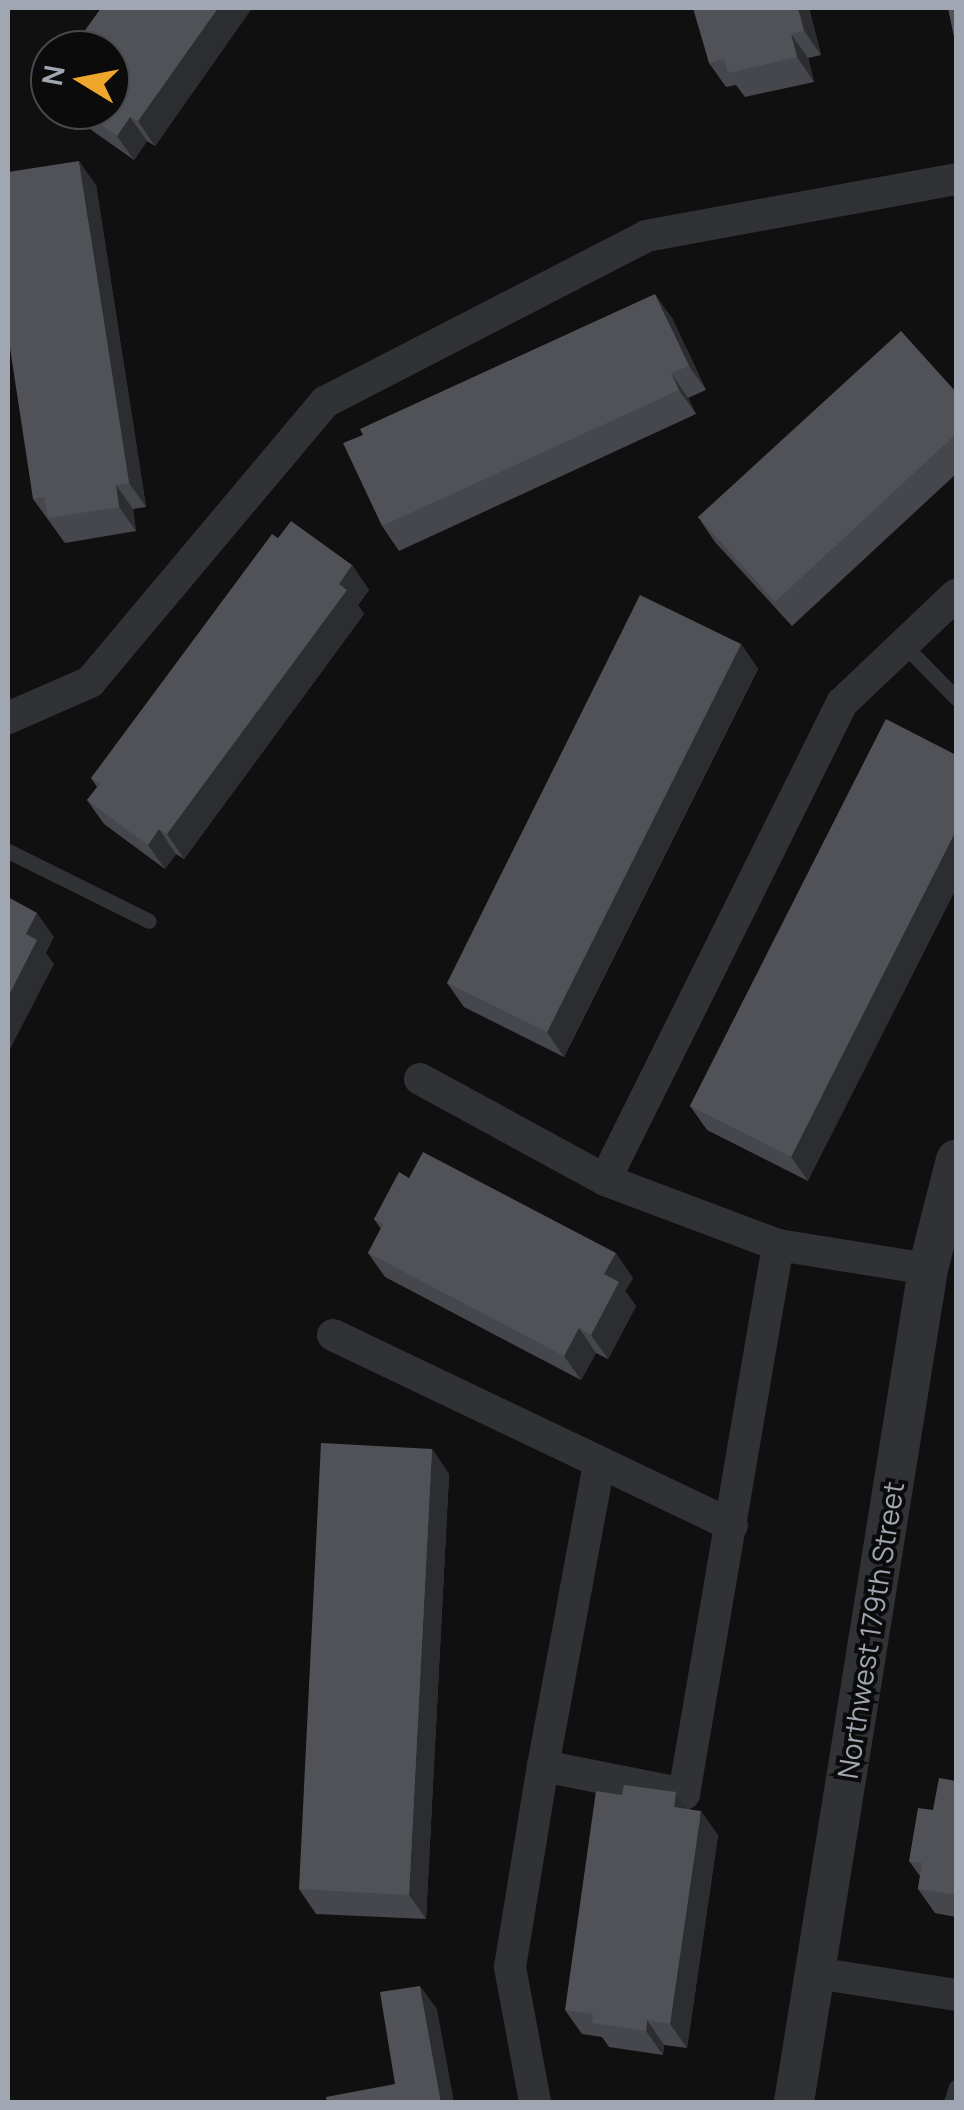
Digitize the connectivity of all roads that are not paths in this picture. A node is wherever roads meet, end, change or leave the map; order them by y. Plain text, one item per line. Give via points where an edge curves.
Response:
1 (956, 179) edge
2 (956, 595) edge
3 (903, 644) junction
4 (956, 698) edge
5 (8, 718) edge
6 (8, 850) edge
7 (149, 922) dead end
8 (420, 1079) dead end
9 (956, 1160) edge
10 (606, 1180) junction
11 (778, 1246) junction
12 (928, 1269) junction
13 (333, 1335) dead end
14 (598, 1465) junction
15 (732, 1525) junction
16 (543, 1766) junction
17 (816, 1973) junction
18 (956, 1995) edge
19 (956, 2087) edge
20 (534, 2102) edge
21 (794, 2102) edge
22 (951, 2102) edge

1 - 5 street via 646,236 324,402 90,682
2 - 3 street
3 - 4 lane
3 - 10 street via 842,704
6 - 7 lane
8 - 10 street
9 - 12 street, Northwest 179th Street
10 - 11 street
11 - 12 street
11 - 15 street
12 - 17 street, Northwest 179th Street
13 - 14 street
14 - 15 street
14 - 16 street
15 - 16 street via 684,1794
16 - 20 street via 510,1967
17 - 18 street
17 - 21 street, Northwest 179th Street
19 - 22 lane

